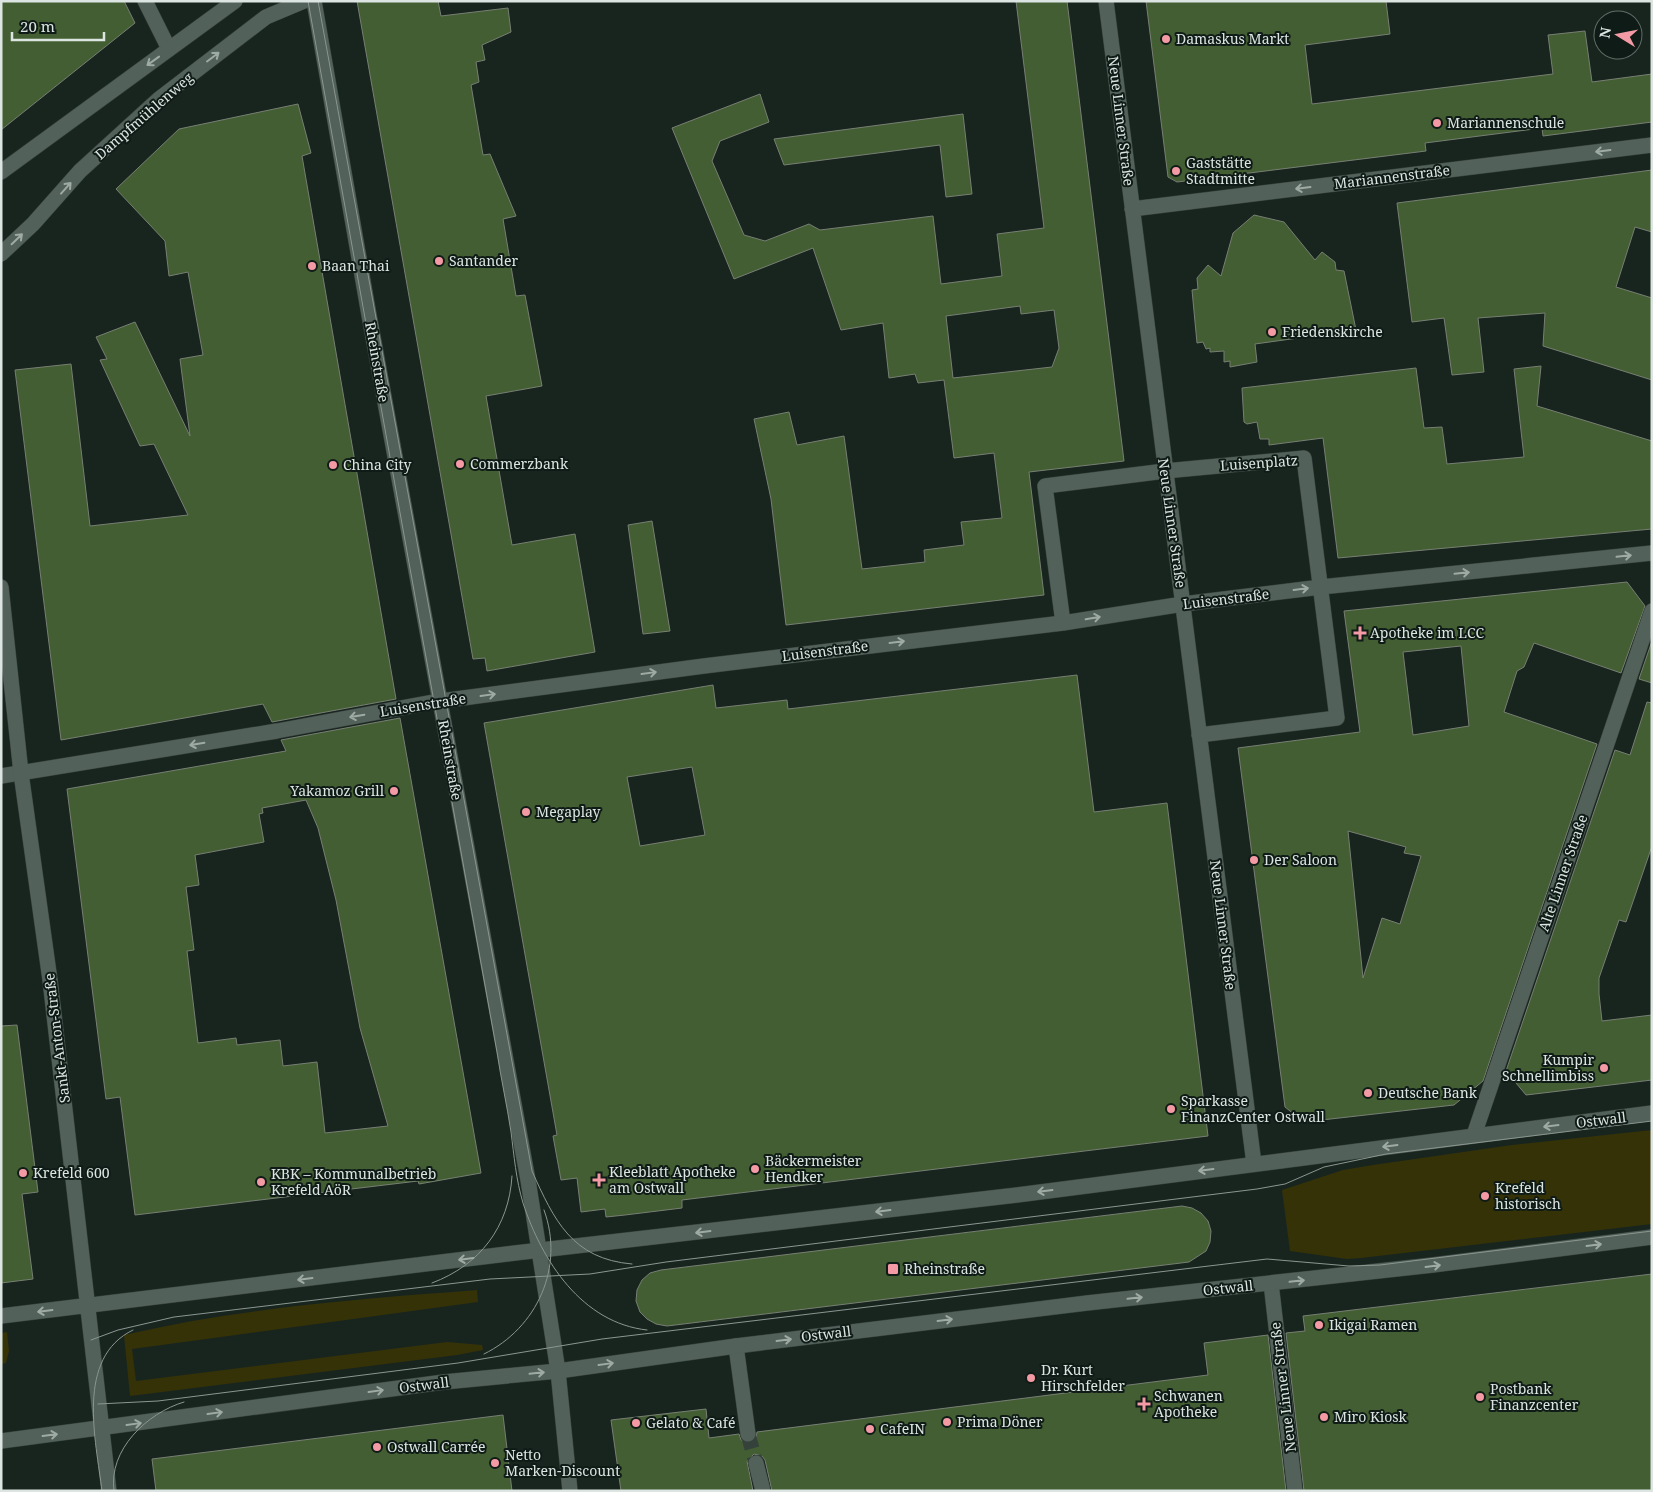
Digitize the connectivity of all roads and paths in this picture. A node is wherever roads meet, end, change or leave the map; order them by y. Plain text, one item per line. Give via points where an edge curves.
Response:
1 (145, 1) edge
2 (235, 1) edge
3 (304, 1) edge
4 (314, 1) edge
5 (1106, 1) edge
6 (169, 49) junction
7 (1652, 146) edge
8 (1, 172) edge
9 (1132, 209) junction
10 (1, 254) edge
11 (1165, 471) junction
12 (1652, 553) edge
13 (1, 587) edge
14 (1321, 587) junction
15 (1183, 604) junction
16 (1652, 611) edge
17 (1063, 623) junction
18 (440, 701) junction
19 (1200, 736) junction
20 (21, 773) junction
21 (1, 776) edge
22 (1652, 1113) edge
23 (1474, 1135) junction
24 (1254, 1164) junction
25 (1652, 1237) edge
26 (540, 1250) junction
27 (1271, 1284) junction
28 (88, 1306) junction
29 (1, 1316) edge
30 (736, 1346) junction
31 (558, 1371) junction
32 (101, 1428) junction
33 (748, 1434) tunnel mouth
34 (1, 1441) edge
35 (756, 1464) tunnel mouth
36 (109, 1491) edge
37 (570, 1491) edge
38 (763, 1491) edge
39 (1295, 1491) edge

1 - 6 street
2 - 6 street
10 -> 3 street, Dampfmühlenweg via 80,171 159,99 266,17
4 - 18 street, Rheinstraße
5 - 9 street, Neue Linner Straße
6 -> 8 street
7 -> 9 street, Mariannenstraße
9 - 11 street, Neue Linner Straße
11 - 14 street, Luisenplatz via 1304,458
11 - 15 street, Neue Linner Straße
11 - 17 street, Luisenplatz via 1045,486
14 -> 12 street, Luisenstraße
13 - 20 street, Sankt-Anton-Straße
15 -> 14 street, Luisenstraße
14 - 19 street, Luisenplatz via 1337,718
17 -> 15 street, Luisenstraße
15 - 19 street, Neue Linner Straße
16 - 23 street, Alte Linner Straße
18 -> 17 street, Luisenstraße
18 -> 20 street, Luisenstraße
18 - 26 street, Rheinstraße
19 - 24 street, Neue Linner Straße
20 - 21 street, Luisenstraße
20 - 28 street, Sankt-Anton-Straße via 51,990
22 -> 23 street, Ostwall
23 -> 24 street, Ostwall
24 -> 26 street, Ostwall
27 -> 25 street, Ostwall
26 -> 28 street, Ostwall
26 - 31 street, Rheinstraße
30 -> 27 street, Ostwall
27 - 39 street, Neue Linner Straße
28 -> 29 street, Ostwall
28 - 32 street, Sankt-Anton-Straße
31 -> 30 street, Ostwall
30 - 33 street
32 -> 31 street, Ostwall via 444,1382
31 - 37 street, Rheinstraße
34 -> 32 street, Ostwall
32 - 36 street, Sankt-Anton-Straße
35 - 38 street

